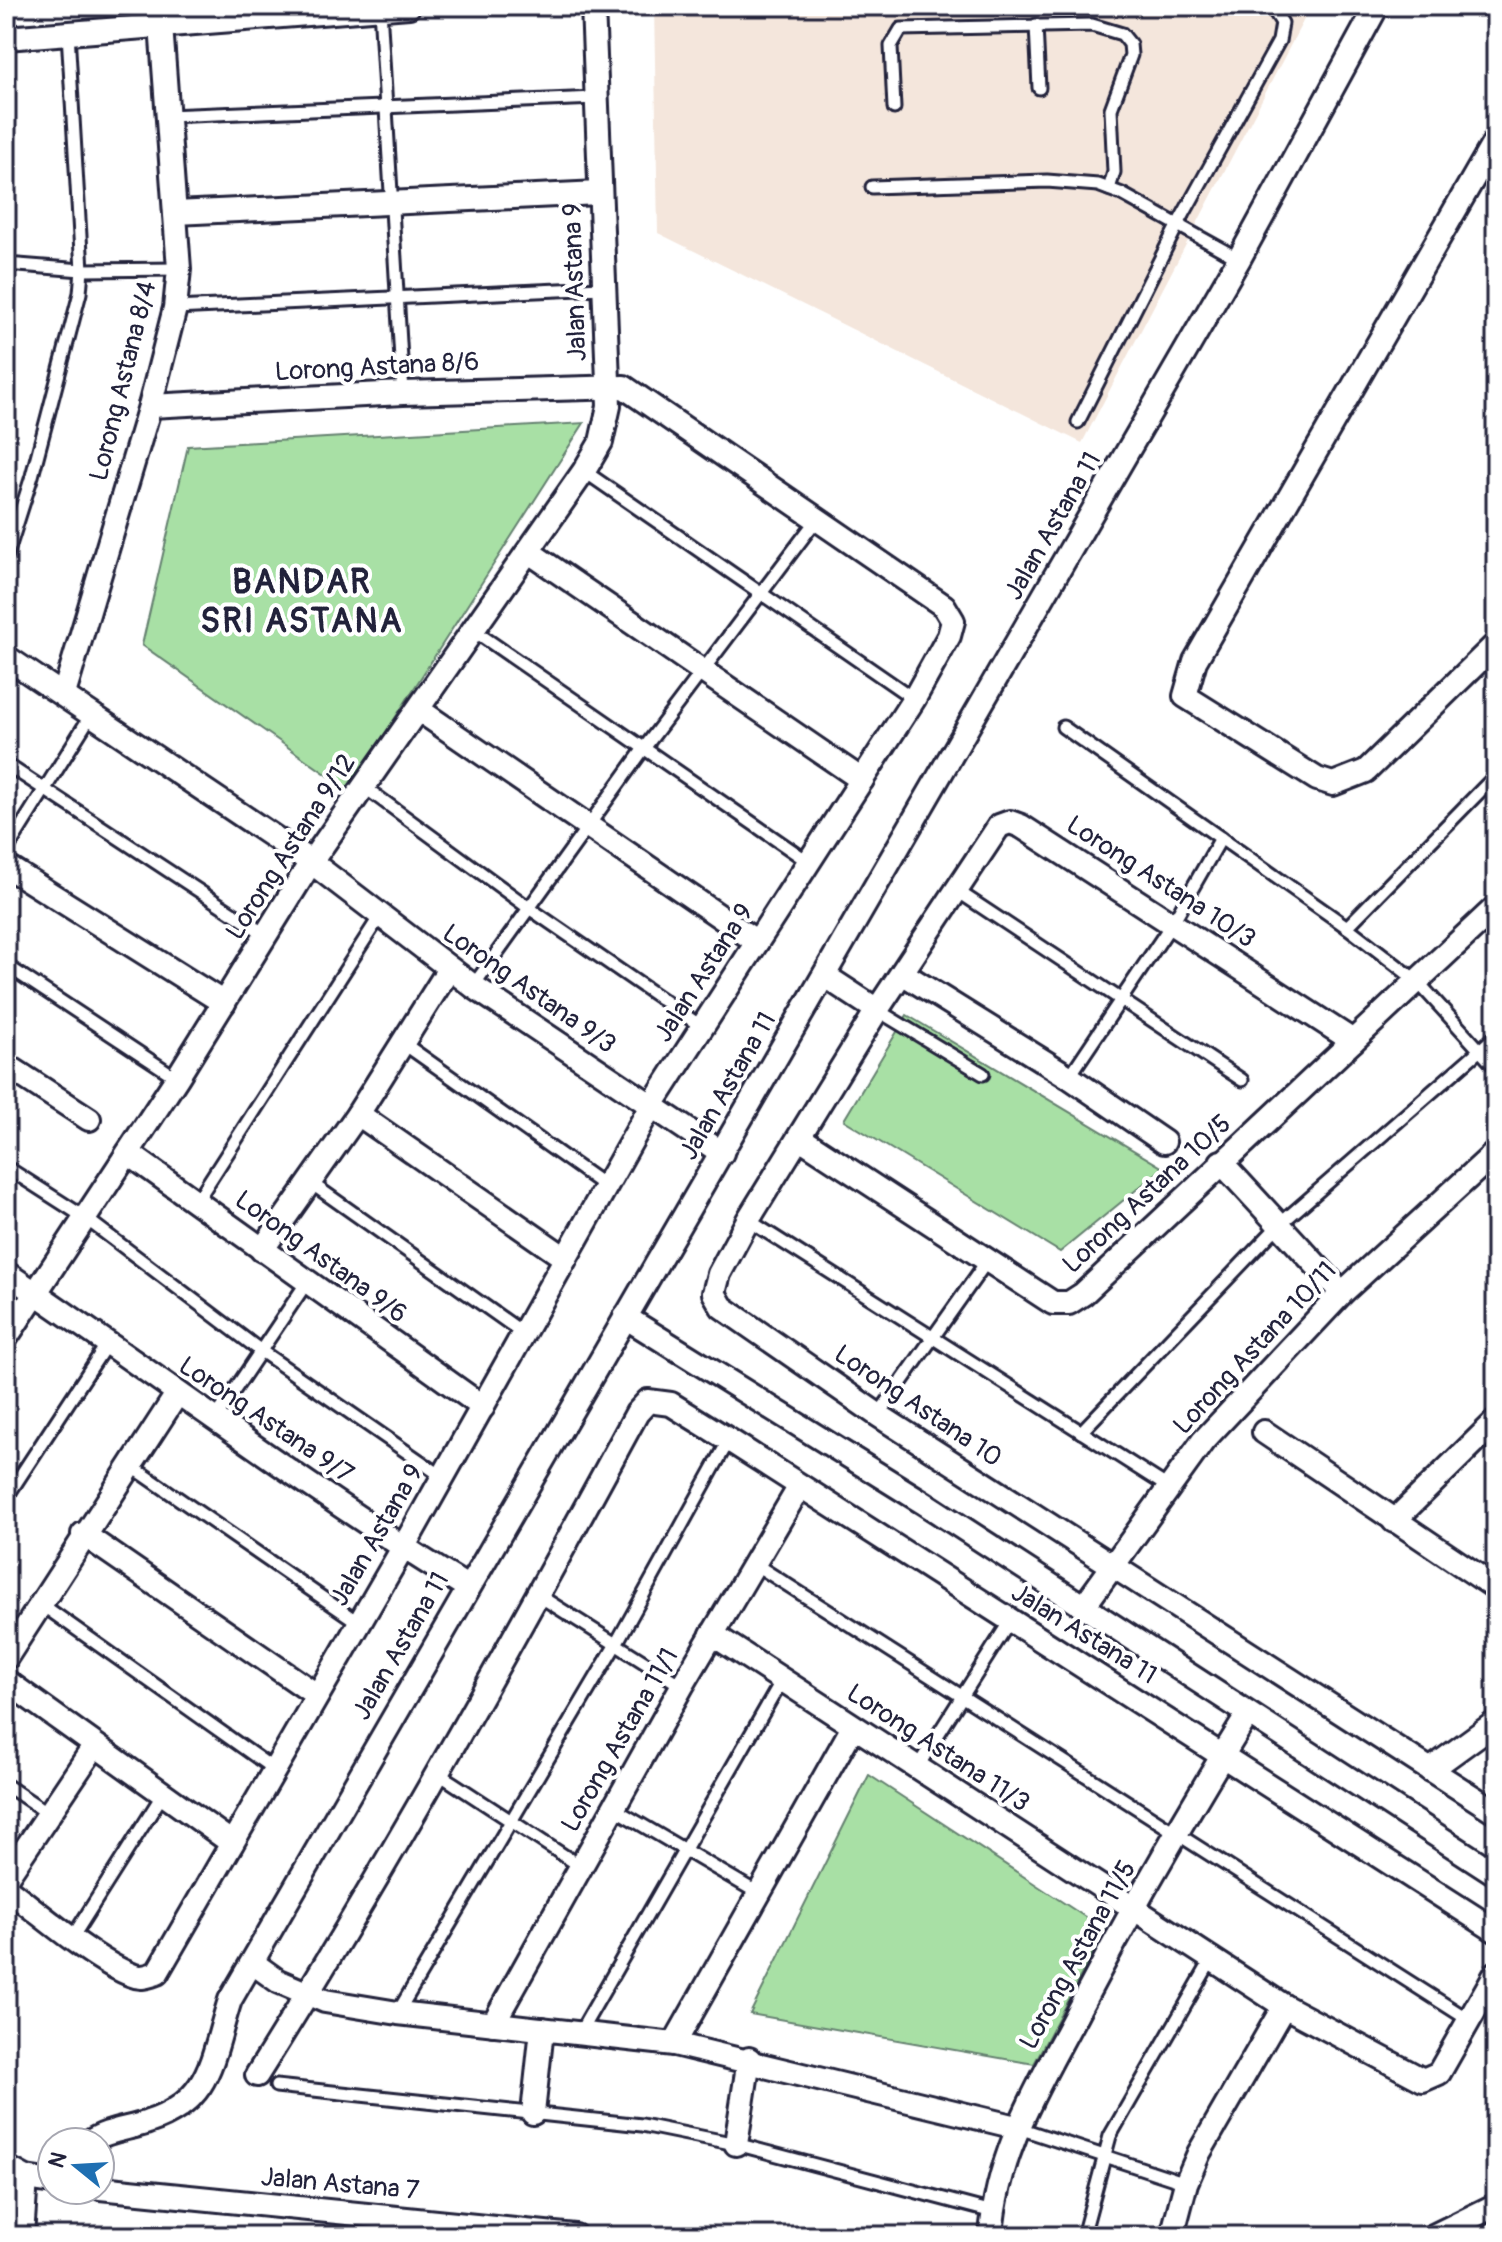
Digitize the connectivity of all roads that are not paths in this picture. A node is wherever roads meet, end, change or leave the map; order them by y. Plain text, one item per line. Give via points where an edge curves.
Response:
1 (409, 6) edge
2 (593, 6) edge
3 (1271, 6) edge
4 (1377, 6) edge
5 (380, 7) edge
6 (161, 25) junction
7 (1036, 25) junction
8 (68, 33) junction
9 (6, 38) edge
10 (1039, 88) dead end
11 (597, 98) junction
12 (384, 108) junction
13 (894, 108) dead end
14 (166, 116) junction
15 (1496, 139) edge
16 (872, 187) dead end
17 (1109, 189) junction
18 (599, 193) junction
19 (391, 201) junction
20 (175, 213) junction
21 (1177, 226) junction
22 (1239, 259) junction
23 (6, 264) edge
24 (179, 269) junction
25 (82, 270) junction
26 (602, 288) junction
27 (398, 299) junction
28 (175, 308) junction
29 (607, 386) junction
30 (403, 393) junction
31 (150, 406) junction
32 (1078, 422) dead end
33 (584, 471) junction
34 (817, 519) junction
35 (529, 552) junction
36 (6, 558) edge
37 (765, 593) junction
38 (473, 630) junction
39 (1496, 644) edge
40 (6, 657) edge
41 (705, 672) junction
42 (64, 694) junction
43 (914, 699) junction
44 (419, 710) junction
45 (91, 715) junction
46 (1063, 727) dead end
47 (645, 747) junction
48 (6, 764) edge
49 (1496, 775) edge
50 (862, 780) junction
51 (363, 786) junction
52 (45, 790) junction
53 (587, 828) junction
54 (1221, 838) junction
55 (6, 851) edge
56 (311, 862) junction
57 (810, 863) junction
58 (6, 866) edge
59 (954, 889) junction
60 (1496, 907) edge
61 (529, 908) junction
62 (380, 916) junction
63 (1173, 922) junction
64 (1347, 927) junction
65 (266, 935) junction
66 (757, 942) junction
67 (6, 965) edge
68 (449, 969) junction
69 (902, 973) junction
70 (825, 976) junction
71 (1417, 981) junction
72 (473, 986) junction
73 (1121, 1000) junction
74 (224, 1003) junction
75 (877, 1010) junction
76 (702, 1027) junction
77 (1496, 1036) edge
78 (1353, 1041) junction
79 (403, 1043) junction
80 (1480, 1051) junction
81 (6, 1065) edge
82 (1496, 1068) edge
83 (983, 1074) dead end
84 (1069, 1077) junction
85 (177, 1078) junction
86 (1242, 1080) dead end
87 (650, 1108) junction
88 (358, 1114) junction
89 (89, 1119) dead end
90 (800, 1138) junction
91 (1164, 1142) dead end
92 (1496, 1152) edge
93 (128, 1153) junction
94 (722, 1153) junction
95 (1221, 1162) junction
96 (6, 1167) edge
97 (311, 1183) junction
98 (605, 1186) junction
99 (196, 1202) junction
100 (84, 1217) junction
101 (748, 1220) junction
102 (1279, 1225) junction
103 (262, 1250) junction
104 (565, 1258) junction
105 (987, 1261) junction
106 (6, 1273) edge
107 (307, 1282) junction
108 (37, 1293) junction
109 (1342, 1293) junction
110 (625, 1317) junction
111 (523, 1333) junction
112 (6, 1338) edge
113 (932, 1339) junction
114 (108, 1342) junction
115 (261, 1351) junction
116 (177, 1394) junction
117 (483, 1407) junction
118 (878, 1415) junction
119 (215, 1419) junction
120 (1496, 1421) edge
121 (1081, 1432) junction
122 (1264, 1432) dead end
123 (729, 1440) junction
124 (129, 1465) junction
125 (443, 1477) junction
126 (800, 1486) junction
127 (1168, 1487) junction
128 (6, 1498) edge
129 (1394, 1521) junction
130 (83, 1534) junction
131 (403, 1548) junction
132 (753, 1563) junction
133 (1112, 1567) junction
134 (467, 1587) junction
135 (1496, 1588) edge
136 (538, 1595) junction
137 (40, 1604) junction
138 (1084, 1606) junction
139 (1010, 1621) junction
140 (359, 1623) junction
141 (712, 1634) junction
142 (616, 1644) junction
143 (6, 1658) edge
144 (782, 1680) junction
145 (6, 1681) edge
146 (682, 1686) junction
147 (315, 1694) junction
148 (961, 1695) junction
149 (1248, 1714) junction
150 (1496, 1722) edge
151 (853, 1727) junction
152 (94, 1747) junction
153 (1223, 1755) junction
154 (918, 1766) junction
155 (275, 1770) junction
156 (1430, 1770) junction
157 (435, 1772) junction
158 (6, 1785) edge
159 (163, 1794) junction
160 (613, 1808) junction
161 (1496, 1812) edge
162 (49, 1814) junction
163 (511, 1822) junction
164 (1177, 1834) junction
165 (232, 1843) junction
166 (686, 1851) junction
167 (580, 1866) junction
168 (1496, 1874) edge
169 (6, 1878) edge
170 (6, 1888) edge
171 (758, 1893) junction
172 (1133, 1908) junction
173 (1496, 1931) edge
174 (72, 1938) junction
175 (1213, 1957) junction
176 (253, 1963) junction
177 (1496, 1973) edge
178 (307, 1995) junction
179 (1284, 2006) junction
180 (398, 2013) junction
181 (1469, 2020) junction
182 (493, 2024) junction
183 (542, 2029) junction
184 (578, 2034) junction
185 (674, 2044) junction
186 (749, 2059) junction
187 (267, 2081) joint
188 (533, 2113) junction
189 (1016, 2127) junction
190 (116, 2130) edge
191 (736, 2144) junction
192 (1102, 2155) junction
193 (16, 2173) edge
194 (36, 2178) edge
195 (1186, 2183) junction
196 (116, 2190) edge
197 (1496, 2205) edge
198 (993, 2212) junction
199 (1459, 2230) edge
200 (22, 2236) edge
201 (575, 2236) edge
202 (991, 2236) edge
203 (1083, 2236) edge
204 (1172, 2236) edge
205 (1433, 2236) edge

1 - 5 street
2 - 11 street, Jalan Astana 9
3 - 21 lane via 1282,23 1279,41
4 - 22 street, Jalan Astana 11
5 - 6 street
5 - 12 lane
6 - 8 street
6 - 14 street, Lorong Astana 8/4
7 - 10 lane
7 - 13 lane via 901,29 891,46
7 - 17 lane via 1112,29 1130,44 1131,55 1111,109 1114,172
8 - 9 street
8 - 25 lane
11 - 12 lane
11 - 18 street, Jalan Astana 9
12 - 14 lane
12 - 19 lane
14 - 20 street, Lorong Astana 8/4
15 - 39 street via 1195,661 1185,696 1333,784 1366,771
16 - 17 lane via 1047,181
17 - 21 lane
18 - 19 street
18 - 26 street, Jalan Astana 9
19 - 20 street
19 - 27 lane
20 - 24 street, Lorong Astana 8/4
21 - 22 lane
21 - 32 lane
22 - 70 street, Jalan Astana 11
23 - 25 lane
24 - 25 lane
24 - 28 street, Lorong Astana 8/4
25 - 36 lane via 32,476
26 - 27 lane
26 - 29 street, Jalan Astana 9
27 - 28 lane
27 - 30 lane
28 - 31 street, Lorong Astana 8/4
29 - 30 street, Lorong Astana 8/6
29 - 33 street, Lorong Astana 9/12 via 607,425
29 - 34 street, Jalan Astana 9 via 638,394
30 - 31 street, Lorong Astana 8/6
31 - 42 street, Lorong Astana 8/4
33 - 35 street, Lorong Astana 9/12
33 - 37 lane
34 - 37 lane
34 - 43 street, Jalan Astana 9 via 944,606 953,621
35 - 38 street, Lorong Astana 9/12
35 - 41 street
37 - 41 lane
37 - 43 lane
38 - 44 street, Lorong Astana 9/12
38 - 47 lane
40 - 42 street, Lorong Astana 9/3
41 - 47 lane
41 - 50 street
42 - 45 street, Lorong Astana 9/3
43 - 50 street, Jalan Astana 9
44 - 51 street, Lorong Astana 9/12
44 - 53 street
45 - 52 lane
45 - 56 street, Lorong Astana 9/3
46 - 54 lane
47 - 53 lane
47 - 57 lane
48 - 52 lane
49 - 64 lane
50 - 57 street, Jalan Astana 9
51 - 56 street, Lorong Astana 9/12
51 - 61 lane
52 - 55 lane
52 - 65 lane
53 - 61 lane
53 - 66 street
54 - 63 lane
54 - 64 lane
56 - 62 street, Lorong Astana 9/3
56 - 65 street, Lorong Astana 9/12
57 - 66 street, Jalan Astana 9
58 - 74 street
59 - 63 street, Lorong Astana 10/3 via 999,826 1010,822
59 - 69 street, Lorong Astana 10
59 - 73 lane
60 - 71 street, Lorong Astana 10/5
61 - 72 lane
61 - 76 lane
62 - 68 street, Lorong Astana 9/3
62 - 99 lane
63 - 73 lane
63 - 78 street, Lorong Astana 10/3
64 - 71 lane
65 - 74 street, Lorong Astana 9/12
66 - 76 street, Jalan Astana 9
67 - 85 lane
68 - 72 street, Lorong Astana 9/3
68 - 79 street
69 - 75 street, Lorong Astana 10
69 - 84 street
70 - 75 street
70 - 94 street, Jalan Astana 11
71 - 78 street, Lorong Astana 10/5
71 - 80 lane
72 - 87 street, Lorong Astana 9/3
73 - 84 lane
73 - 86 lane
74 - 85 street, Lorong Astana 9/12
75 - 83 lane
75 - 90 street, Lorong Astana 10
76 - 87 street, Jalan Astana 9
77 - 80 lane
78 - 95 street, Lorong Astana 10/5
79 - 88 street
79 - 98 lane
80 - 82 lane
80 - 102 lane
81 - 89 street
84 - 91 street
85 - 93 street, Lorong Astana 9/12
87 - 94 street, Lorong Astana 9/3
87 - 98 street, Jalan Astana 9
88 - 97 street
88 - 104 street
90 - 101 street, Lorong Astana 10
90 - 105 street, Lorong Astana 10/5
92 - 109 street, Lorong Astana 10/11
93 - 99 street, Lorong Astana 9/6
93 - 100 street, Lorong Astana 9/12
94 - 110 street, Jalan Astana 11
95 - 102 street
95 - 105 street, Lorong Astana 10/5 via 1069,1303 1053,1303
96 - 100 lane
97 - 103 street
97 - 111 lane
98 - 104 street, Jalan Astana 9
99 - 103 street, Lorong Astana 9/6
100 - 108 street, Lorong Astana 9/12
100 - 115 lane
101 - 113 lane
101 - 118 street, Lorong Astana 10 via 719,1274 714,1293 722,1307
102 - 109 street
102 - 121 lane
103 - 107 street, Lorong Astana 9/6
104 - 111 street, Jalan Astana 9
105 - 113 lane
106 - 108 street, Lorong Astana 9/7
107 - 115 lane
107 - 117 street, Lorong Astana 9/6
108 - 112 street, Lorong Astana 9/12
108 - 114 street, Lorong Astana 9/7
109 - 127 street, Lorong Astana 10/11 via 1203,1441
110 - 134 street, Jalan Astana 11
110 - 138 street
111 - 117 street, Jalan Astana 9
113 - 118 lane
113 - 121 lane
114 - 116 street, Lorong Astana 9/7
114 - 128 lane
115 - 119 lane
115 - 125 lane
116 - 119 street, Lorong Astana 9/7
116 - 124 street
117 - 125 street, Jalan Astana 9
118 - 133 street, Lorong Astana 10
119 - 131 street, Lorong Astana 9/7
120 - 129 street
121 - 127 lane
122 - 129 street
123 - 126 street, Jalan Astana 11
123 - 136 street, Jalan Astana 11 via 671,1404 648,1401
123 - 142 lane
124 - 130 street
124 - 140 lane
125 - 131 street, Jalan Astana 9
126 - 132 street, Lorong Astana 11/1
126 - 139 street, Jalan Astana 11
127 - 133 street, Lorong Astana 10/11
129 - 135 street
130 - 137 street
130 - 147 street
131 - 134 street, Lorong Astana 9/7
131 - 140 street, Jalan Astana 9
132 - 141 street, Lorong Astana 11/1
132 - 148 lane
133 - 138 street, Lorong Astana 10/11
133 - 156 street, Lorong Astana 10
134 - 176 street, Jalan Astana 11
136 - 142 lane
136 - 157 street, Jalan Astana 11
137 - 143 street
137 - 155 lane
138 - 149 street
139 - 148 lane
139 - 153 street, Jalan Astana 11
140 - 147 street, Jalan Astana 9
141 - 144 street, Lorong Astana 11/3
141 - 146 street, Lorong Astana 11/1
142 - 146 lane
142 - 163 lane
144 - 151 street, Lorong Astana 11/3
144 - 166 lane
145 - 152 street
146 - 160 street, Lorong Astana 11/1
147 - 155 street, Jalan Astana 9
148 - 154 lane
148 - 164 lane
149 - 153 street, Lorong Astana 11/5
149 - 168 street
150 - 156 street
151 - 154 street, Lorong Astana 11/3
151 - 171 street
152 - 159 street
152 - 162 street
153 - 164 street, Lorong Astana 11/5
153 - 173 street, Jalan Astana 11
154 - 172 street, Lorong Astana 11/3
155 - 165 street, Jalan Astana 9
156 - 161 street, Lorong Astana 10
157 - 163 lane
157 - 178 street, Jalan Astana 11
158 - 162 lane
159 - 165 street
159 - 174 lane
160 - 166 lane
160 - 167 street, Lorong Astana 11/1
162 - 169 street
163 - 167 lane
163 - 180 lane
164 - 172 street, Lorong Astana 11/5
164 - 181 lane
165 - 174 street, Jalan Astana 9 via 157,1973 132,1975
166 - 171 lane
166 - 184 lane
167 - 182 street, Lorong Astana 11/1
170 - 174 street
171 - 185 street
172 - 175 street, Lorong Astana 11/3
172 - 189 street, Lorong Astana 11/5
175 - 179 street, Lorong Astana 11/3
175 - 192 lane
176 - 178 street
176 - 190 street, Jalan Astana 11 via 230,2000 204,2080 192,2100 173,2114
177 - 181 street
178 - 180 street
178 - 187 street, Jalan Astana 11
179 - 181 street, Lorong Astana 11/3 via 1423,2080 1439,2073
179 - 195 street
180 - 182 street
182 - 183 street
183 - 184 street
183 - 188 street
184 - 185 street
185 - 186 street
186 - 189 street
186 - 191 street
187 - 188 lane
188 - 191 lane via 642,2125
189 - 192 lane
189 - 198 street, Lorong Astana 11/5
191 - 198 lane
192 - 195 lane
192 - 203 lane
193 - 194 street
193 - 200 street
195 - 204 street
196 - 201 street, Jalan Astana 7
197 - 199 street
198 - 202 street, Lorong Astana 11/5
199 - 205 street

